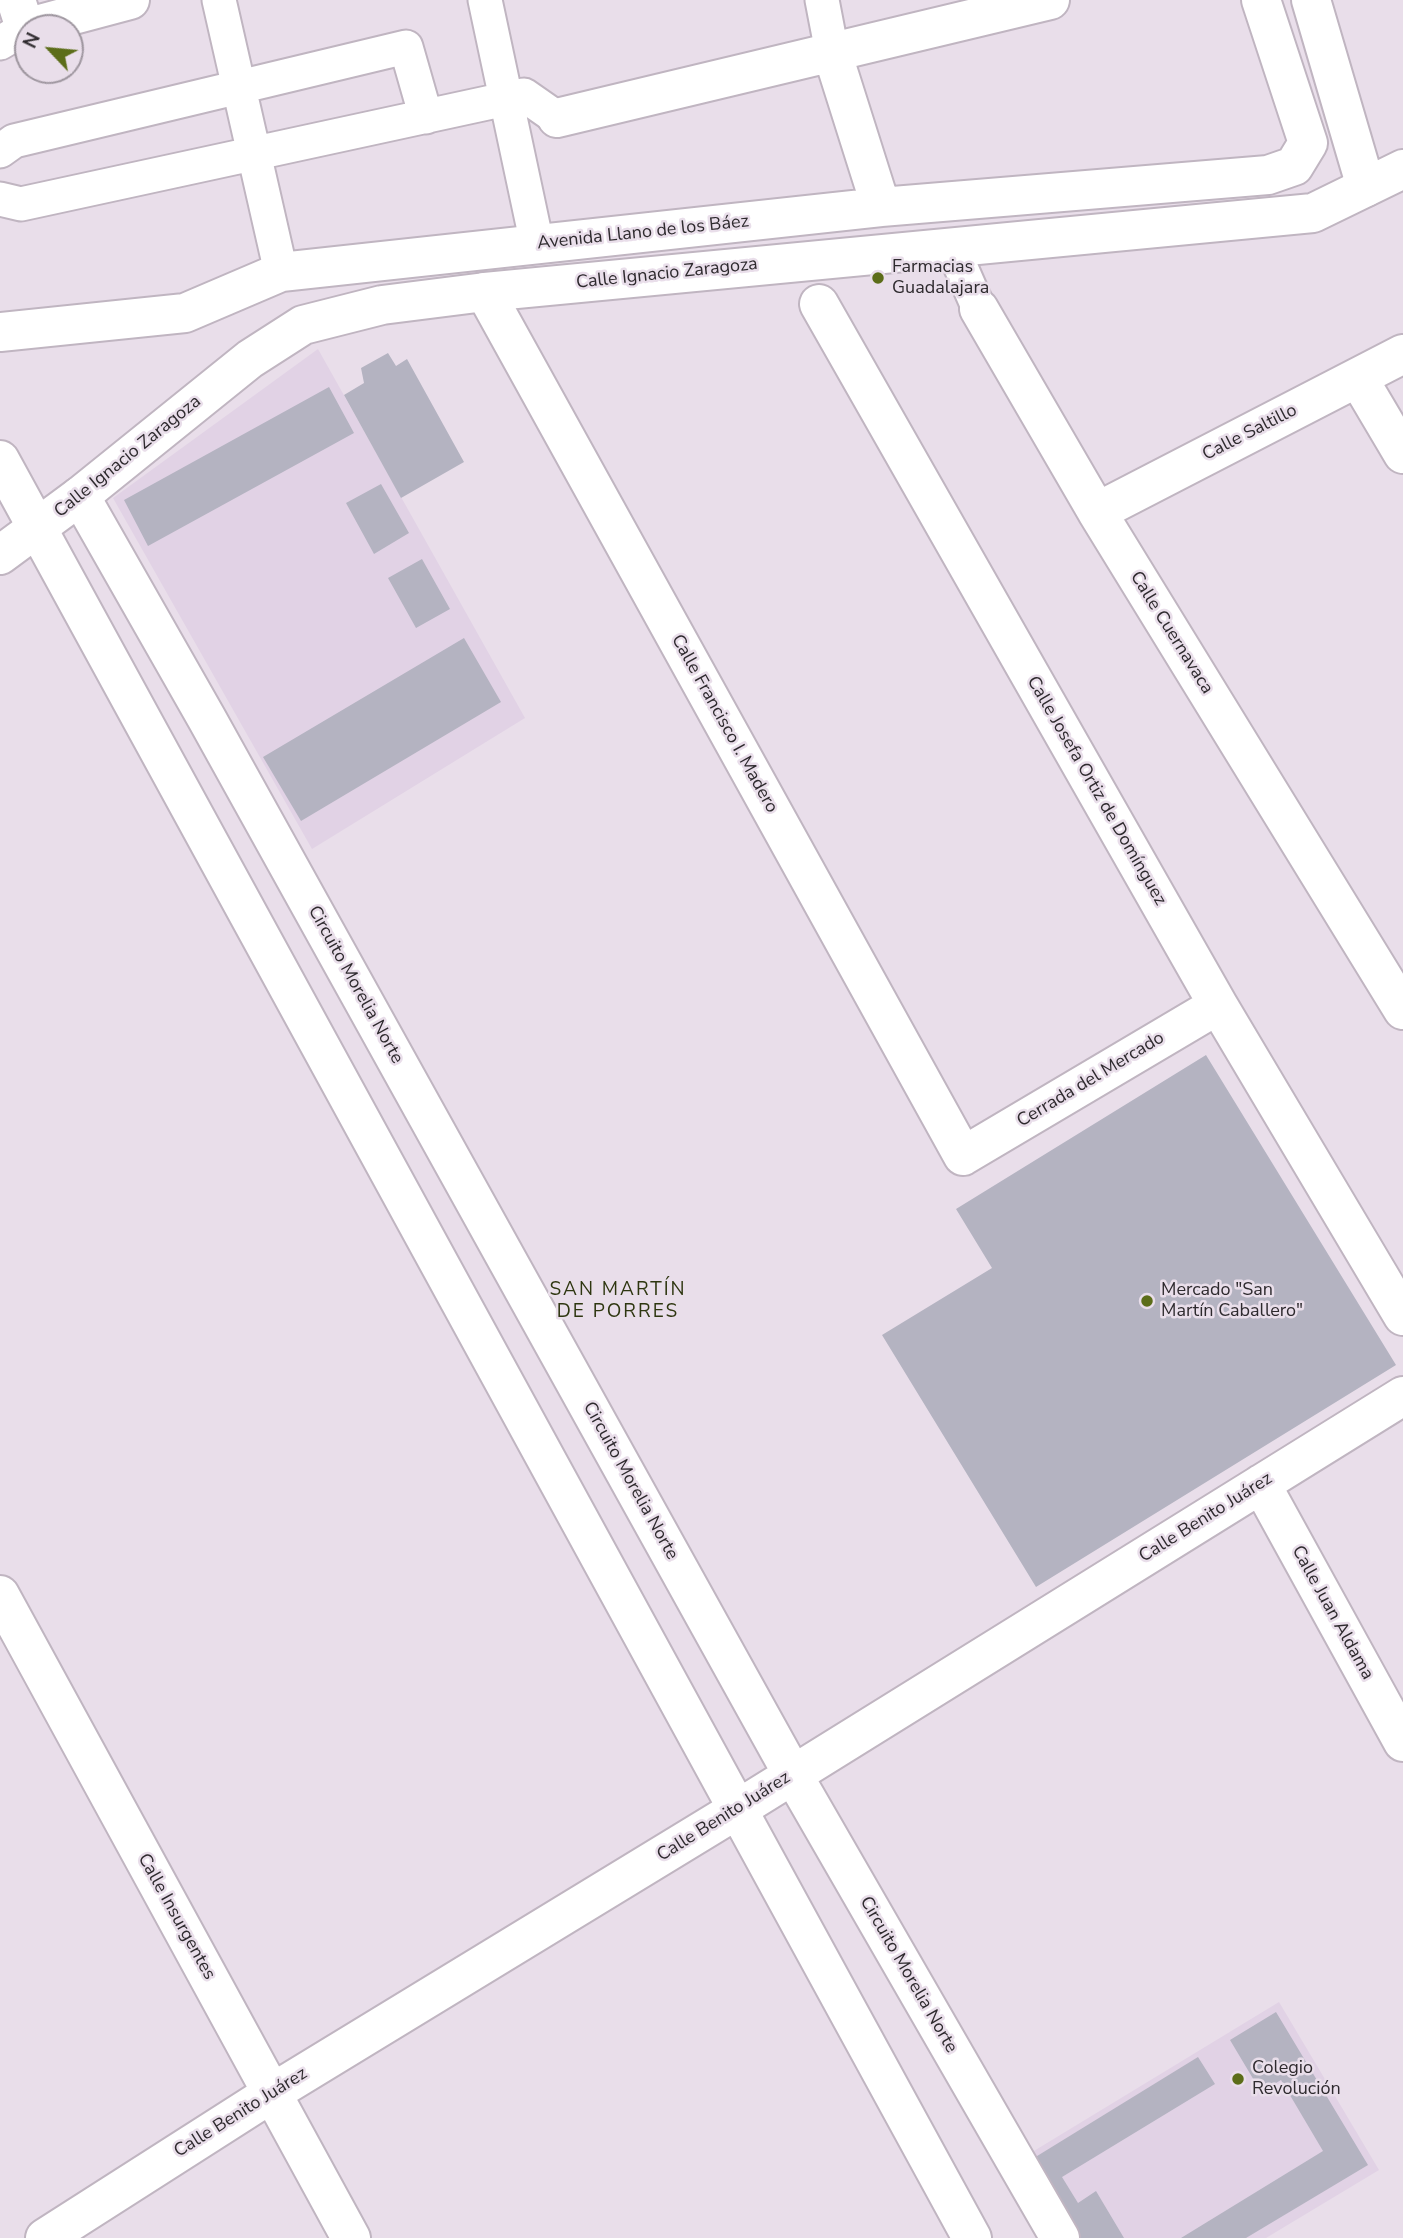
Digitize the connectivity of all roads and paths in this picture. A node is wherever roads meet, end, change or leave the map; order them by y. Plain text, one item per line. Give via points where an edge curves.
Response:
1 (130, 0) edge
2 (219, 0) edge
3 (485, 0) edge
4 (822, 0) edge
5 (1050, 0) edge
6 (1261, 0) edge
7 (1311, 0) edge
8 (62, 14) edge
9 (832, 52) junction
10 (239, 87) junction
11 (506, 99) junction
12 (426, 117) junction
13 (557, 118) joint
14 (0, 151) edge
15 (254, 154) junction
16 (1403, 169) edge
17 (1366, 187) junction
18 (0, 200) edge
19 (881, 207) junction
20 (537, 244) junction
21 (953, 247) junction
22 (798, 261) junction
23 (281, 272) junction
24 (485, 292) junction
25 (819, 304) joint
26 (979, 309) joint
27 (0, 332) edge
28 (1403, 354) edge
29 (1358, 378) junction
30 (1403, 454) edge
31 (0, 460) edge
32 (80, 496) junction
33 (1097, 512) junction
34 (38, 527) junction
35 (0, 555) edge
36 (207, 719) junction
37 (159, 748) junction
38 (1218, 1005) junction
39 (1403, 1010) edge
40 (963, 1156) joint
41 (1403, 1316) edge
42 (1403, 1396) edge
43 (1261, 1484) junction
44 (0, 1595) edge
45 (1403, 1742) edge
46 (793, 1775) junction
47 (738, 1809) junction
48 (272, 2093) junction
49 (45, 2238) edge
50 (351, 2238) edge
51 (972, 2238) edge
52 (1060, 2238) edge

1 - 8 street
2 - 10 street
3 - 11 street
4 - 9 street
5 - 9 street
6 - 19 street, Avenida Llano de los Báez via 1308,143 1294,166 1268,175
7 - 17 street
9 - 13 street
9 - 19 street
10 - 12 street via 406,47
10 - 14 street via 15,141
10 - 15 street
11 - 12 street
11 - 13 street via 524,95
11 - 20 street
12 - 15 street
15 - 18 street via 20,204
15 - 23 street
16 - 17 street, Calle Ignacio Zaragoza
17 - 21 street, Calle Ignacio Zaragoza via 1313,213
19 - 20 street, Avenida Llano de los Báez
20 - 23 street, Avenida Llano de los Báez
21 - 22 street, Calle Ignacio Zaragoza
21 - 26 street, Calle Cuernavaca
22 - 24 street, Calle Ignacio Zaragoza
22 - 25 street, Calle Josefa Ortiz de Domínguez
23 - 27 street, Avenida Llano de los Báez via 185,313
24 - 32 street, Calle Ignacio Zaragoza via 382,305 303,325 250,359
24 - 40 street, Calle Francisco I. Madero
25 - 38 street, Calle Josefa Ortiz de Domínguez
26 - 33 street, Calle Cuernavaca
28 - 29 street, Calle Saltillo
29 - 30 street
29 - 33 street, Calle Saltillo
31 - 34 street
32 - 34 street, Calle Ignacio Zaragoza
32 - 36 street, Circuito Morelia Norte
33 - 39 street, Calle Cuernavaca
34 - 35 street, Calle Ignacio Zaragoza
34 - 37 street
36 - 37 street
36 - 46 street, Circuito Morelia Norte
37 - 47 street
38 - 40 street, Cerrada del Mercado
38 - 41 street, Calle Josefa Ortiz de Domínguez
42 - 43 street, Calle Benito Juárez
43 - 45 street, Calle Juan Aldama
43 - 46 street, Calle Benito Juárez
44 - 48 street, Calle Insurgentes
46 - 47 street, Calle Benito Juárez
46 - 52 street, Circuito Morelia Norte
47 - 48 street, Calle Benito Juárez
47 - 51 street
48 - 49 street, Calle Benito Juárez
48 - 50 street, Calle Insurgentes

